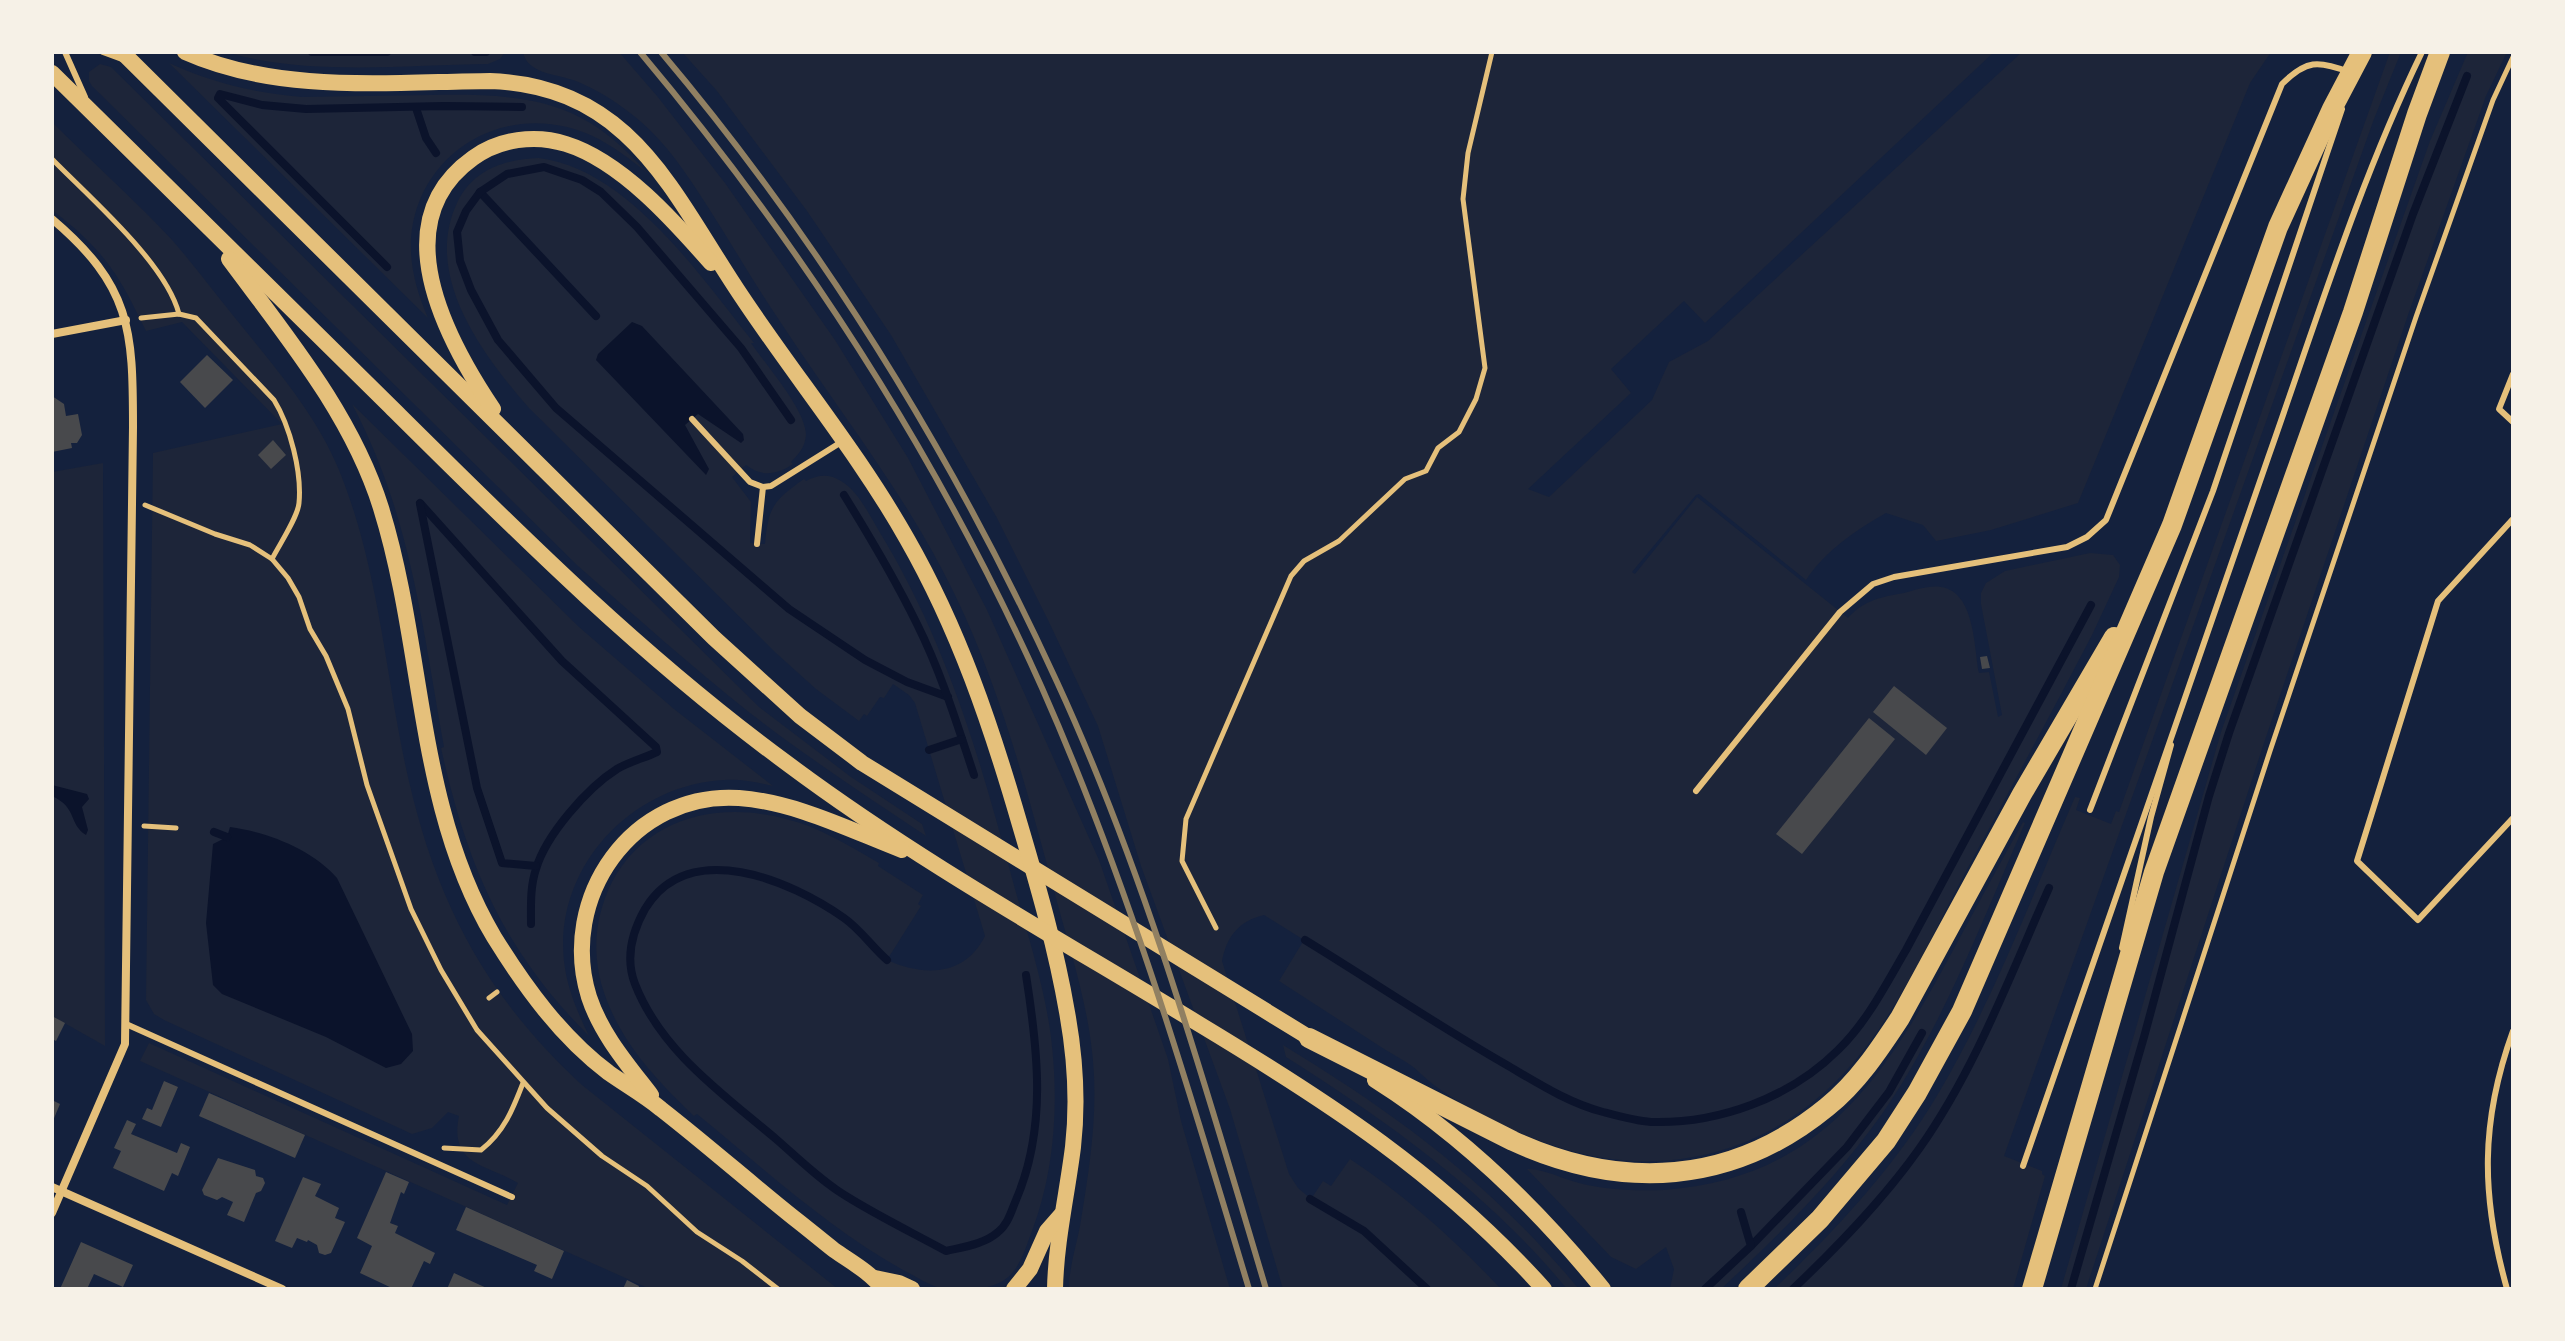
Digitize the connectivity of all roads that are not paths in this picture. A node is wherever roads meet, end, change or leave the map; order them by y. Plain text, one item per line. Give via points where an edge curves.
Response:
1 (65, 52) edge
2 (103, 52) edge
3 (185, 52) edge
4 (2362, 52) edge
5 (2422, 52) edge
6 (2440, 52) edge
7 (127, 58) edge
8 (52, 73) edge
9 (2351, 73) junction
10 (91, 112) junction
11 (52, 219) edge
12 (200, 219) junction
13 (741, 297) junction
14 (126, 320) junction
15 (52, 334) edge
16 (2513, 374) edge
17 (692, 419) dead end
18 (2513, 422) edge
19 (843, 441) junction
20 (520, 446) junction
21 (763, 487) junction
22 (2513, 519) edge
23 (757, 544) dead end
24 (2143, 593) junction
25 (2191, 676) junction
26 (1696, 791) dead end
27 (2090, 810) dead end
28 (2513, 818) edge
29 (934, 862) junction
30 (126, 1024) junction
31 (2513, 1031) edge
32 (1309, 1038) junction
33 (2094, 1072) junction
34 (659, 1106) junction
35 (2023, 1166) dead end
36 (52, 1187) edge
37 (62, 1191) junction
38 (512, 1197) dead end
39 (52, 1213) edge
40 (1061, 1215) junction
41 (2513, 1265) edge
42 (2502, 1269) junction
43 (879, 1284) edge
44 (282, 1289) edge
45 (912, 1289) edge
46 (1014, 1289) edge
47 (1055, 1289) edge
48 (1544, 1289) edge
49 (1603, 1289) edge
50 (1748, 1289) edge
51 (2032, 1289) edge
52 (2507, 1289) edge

1 - 10 lane
2 - 7 lane
3 - 13 main road via 250,73 306,81 511,82 573,97 611,122 654,163
4 - 9 main road
4 - 27 lane via 2213,491
5 - 25 lane via 2361,197
6 - 33 main road via 2358,300 2154,872
7 - 20 main road
8 - 10 main road
9 - 24 main road via 2278,227
9 - 26 lane via 2313,64 2297,69 2282,84 2106,520 2067,547 1873,584 1840,612
10 - 12 main road
11 - 14 street via 96,262
12 - 29 main road via 608,618 767,749
12 - 34 main road via 342,420 374,490 391,544 445,821 474,899 515,968 565,1033 607,1071
13 - 19 main road
13 - 20 main road via 660,209 593,156 539,139 512,141 477,155 438,196 429,232 429,270 438,305 464,361
14 - 15 street
14 - 30 street via 133,369
16 - 18 lane via 2499,409
17 - 21 lane via 750,482
19 - 21 lane
19 - 40 main road via 906,537 947,615 992,733 1042,900 1068,1014 1075,1074 1073,1145
20 - 32 main road via 774,693 862,763
21 - 23 lane
22 - 28 lane via 2438,601 2357,861 2418,920
24 - 32 main road via 2087,680 1900,1018 1852,1083 1790,1132 1758,1149 1690,1171 1625,1174 1591,1169 1513,1141
24 - 50 main road via 1942,1050 1860,1174
25 - 33 lane via 2151,817
25 - 35 lane
29 - 34 main road via 801,812 739,798 676,808 629,838 606,866 588,902 582,959 599,1021
29 - 48 main road via 1371,1133 1496,1237
30 - 37 street via 125,1044
30 - 38 lane
31 - 42 lane via 2492,1098 2488,1145 2488,1192
32 - 49 main road via 1455,1139 1528,1205
33 - 51 main road
34 - 43 main road
36 - 37 street
37 - 39 street
37 - 44 street
40 - 46 main road
40 - 47 main road
41 - 42 lane
42 - 52 lane
43 - 45 main road

